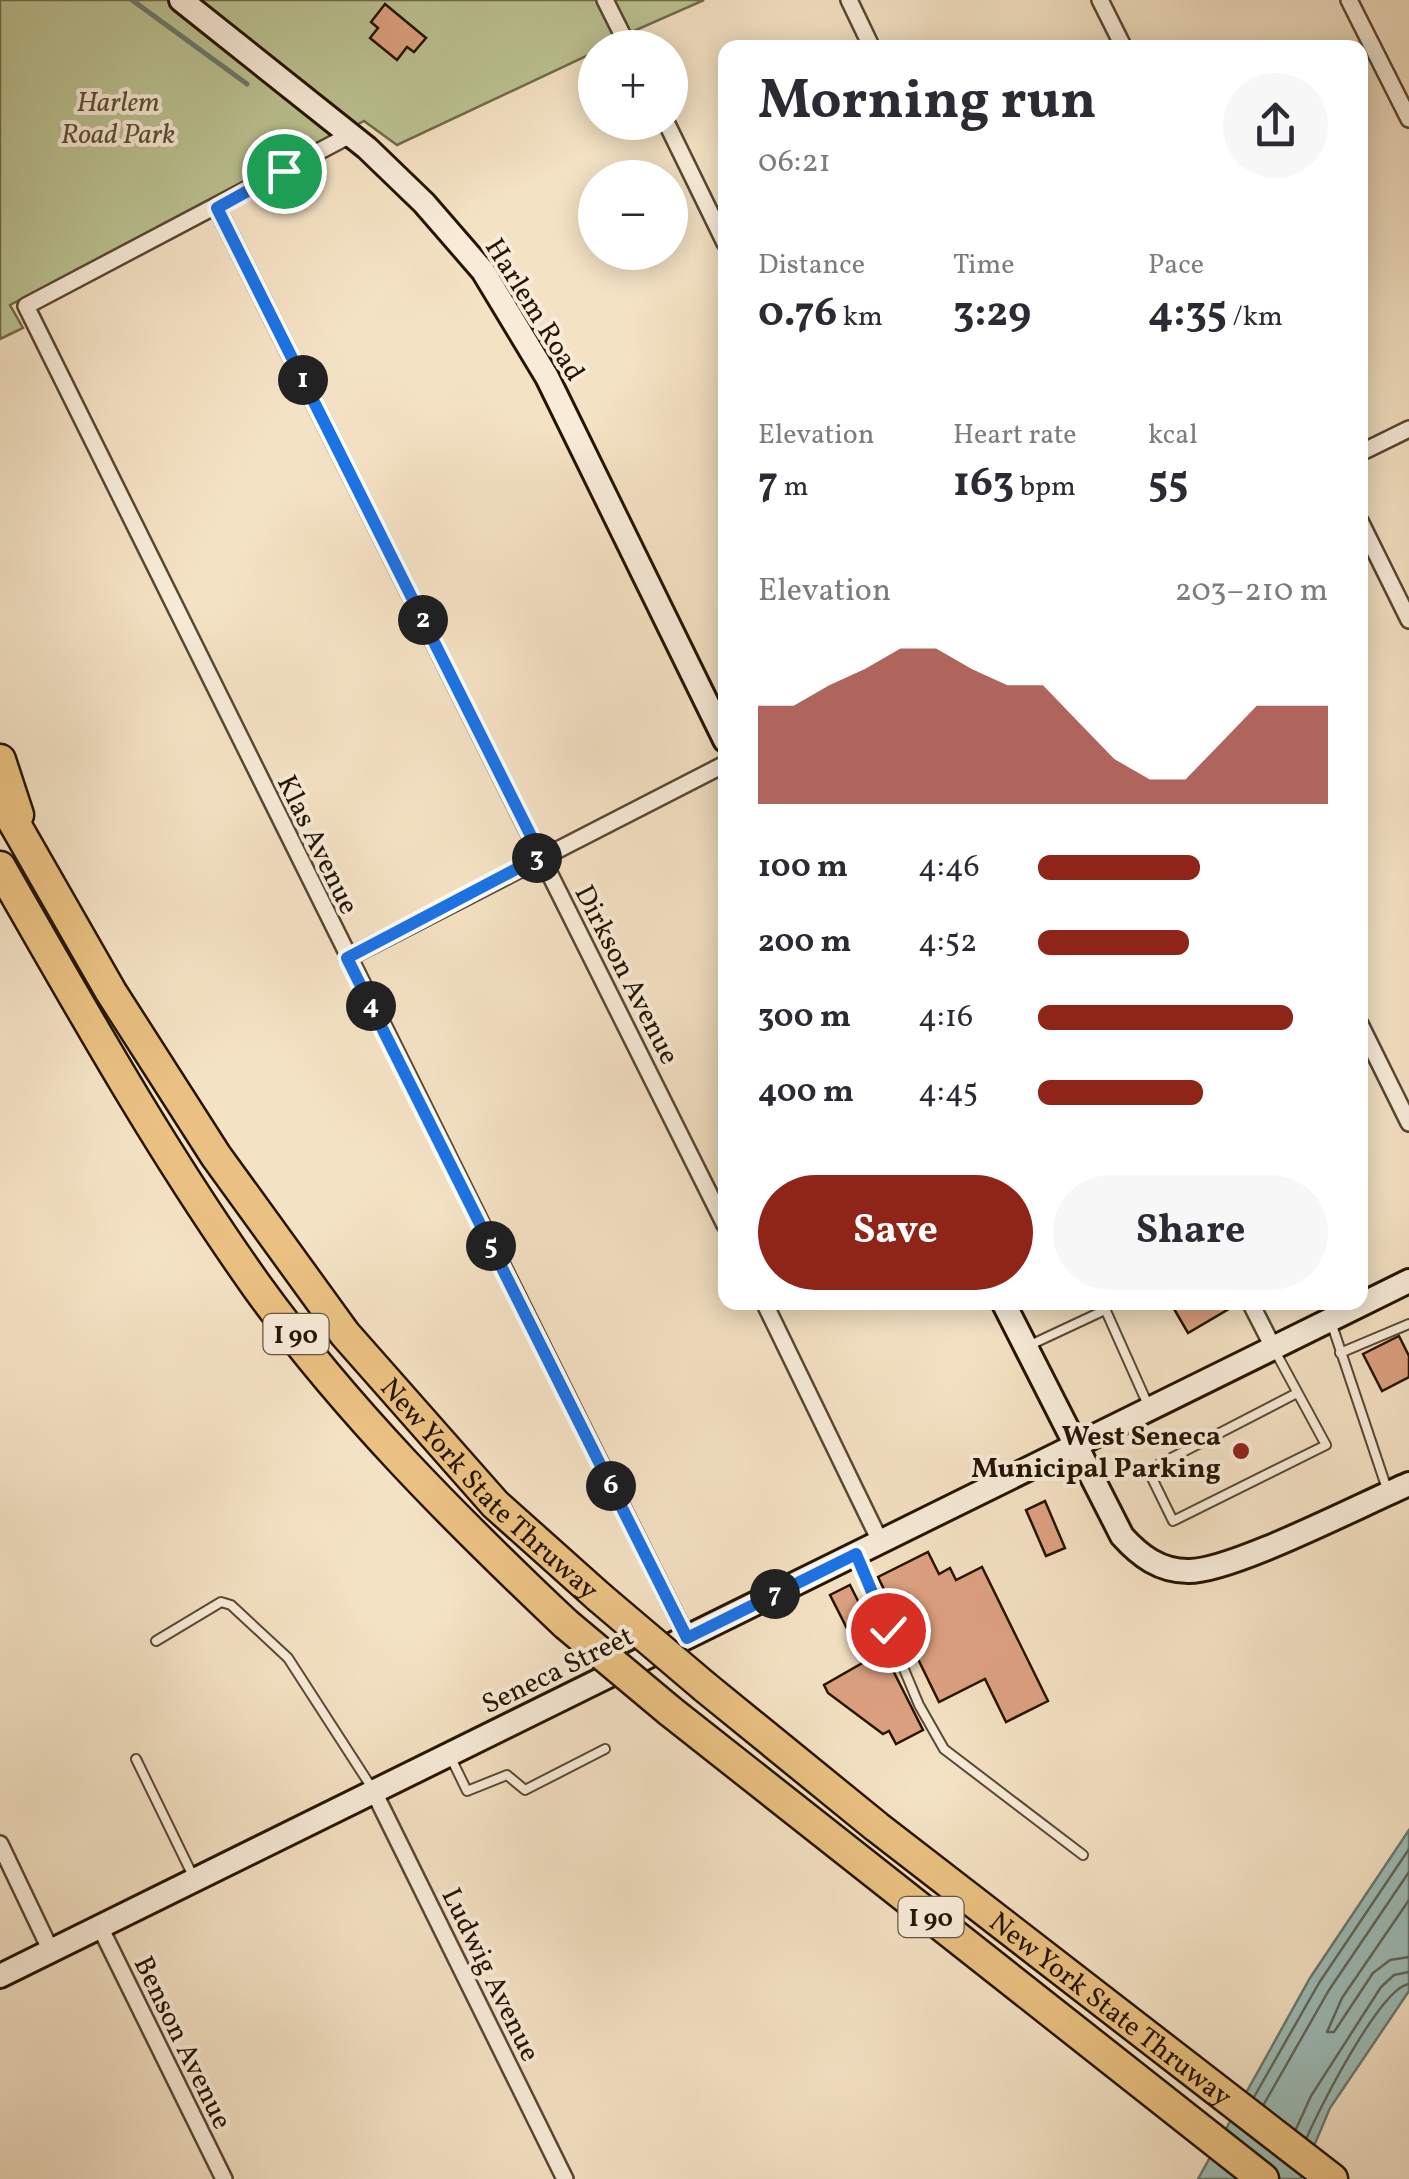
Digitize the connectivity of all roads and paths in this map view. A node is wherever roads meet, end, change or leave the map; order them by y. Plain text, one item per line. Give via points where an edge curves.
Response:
1 (181, 0) edge
2 (605, 0) edge
3 (849, 0) edge
4 (1100, 0) edge
5 (1349, 0) edge
6 (620, 30) edge
7 (868, 40) edge
8 (1120, 40) edge
9 (1409, 119) edge
10 (350, 135) junction
11 (675, 140) edge
12 (217, 208) junction
13 (718, 229) edge
14 (1409, 428) edge
15 (1368, 449) edge
16 (1368, 537) edge
17 (1409, 620) edge
18 (718, 726) edge
19 (0, 760) edge
20 (718, 768) edge
21 (0, 798) edge
22 (32, 855) junction
23 (541, 856) junction
24 (0, 867) edge
25 (347, 958) junction
26 (1368, 1040) edge
27 (1409, 1123) edge
28 (718, 1211) edge
29 (1409, 1281) edge
30 (1368, 1301) edge
31 (768, 1310) edge
32 (1008, 1310) edge
33 (1096, 1310) edge
34 (1106, 1310) edge
35 (1254, 1310) edge
36 (1349, 1310) edge
37 (1330, 1319) junction
38 (1409, 1324) edge
39 (1026, 1347) junction
40 (1272, 1347) junction
41 (1340, 1352) junction
42 (1297, 1394) junction
43 (1149, 1409) junction
44 (1076, 1446) junction
45 (1399, 1488) edge
46 (881, 1542) junction
47 (856, 1554) junction
48 (687, 1638) junction
49 (156, 1641) dead end
50 (605, 1749) dead end
51 (450, 1755) junction
52 (136, 1759) dead end
53 (374, 1792) junction
54 (0, 1844) edge
55 (1083, 1855) dead end
56 (195, 1880) junction
57 (100, 1927) junction
58 (51, 1952) junction
59 (0, 1976) edge
60 (224, 2179) edge
61 (565, 2179) edge
62 (1263, 2179) edge
63 (1332, 2179) edge

1 - 10 main road, Harlem Road
2 - 6 street
3 - 7 street
4 - 8 street
5 - 9 street
10 - 12 street
10 - 18 main road, Harlem Road via 452,234 518,325
11 - 13 street
12 - 23 street, Dirkson Avenue
12 - 25 street, Klas Avenue via 26,306
14 - 15 street
16 - 17 street
19 - 22 highway
20 - 23 street
21 - 22 highway, New York State Thruway / I 90
22 - 63 highway, New York State Thruway / I 90, bridge via 216,1156 345,1334 495,1504 705,1687
23 - 25 street
23 - 28 street, Dirkson Avenue
24 - 62 highway, New York State Thruway / I 90, bridge via 160,1144 261,1291 460,1524 670,1712
25 - 48 street, Klas Avenue
26 - 27 street
29 - 30 main road, Seneca Street
31 - 46 street
32 - 39 main road
33 - 39 lane
34 - 43 lane
35 - 40 street
36 - 37 main road, Seneca Street
37 - 40 main road, Seneca Street
37 - 41 lane
38 - 41 lane
39 - 44 main road
40 - 42 lane
40 - 43 main road, Seneca Street
41 - 45 lane
42 - 42 lane via 1326,1445 1172,1521 1148,1470
43 - 44 main road, Seneca Street
44 - 45 main road via 1122,1536 1169,1569 1220,1566
44 - 46 main road, Seneca Street
46 - 47 main road, Seneca Street
47 - 48 main road, Seneca Street
47 - 55 lane via 944,1749
48 - 51 main road, Seneca Street
49 - 53 lane via 222,1602 231,1606 288,1658
50 - 51 lane via 525,1790 508,1775 467,1791
51 - 53 main road, Seneca Street
52 - 56 lane
53 - 56 main road, Seneca Street
53 - 61 street, Ludwig Avenue
54 - 58 street
56 - 57 main road, Seneca Street
57 - 58 main road, Seneca Street
57 - 60 street, Benson Avenue
58 - 59 main road, Seneca Street

